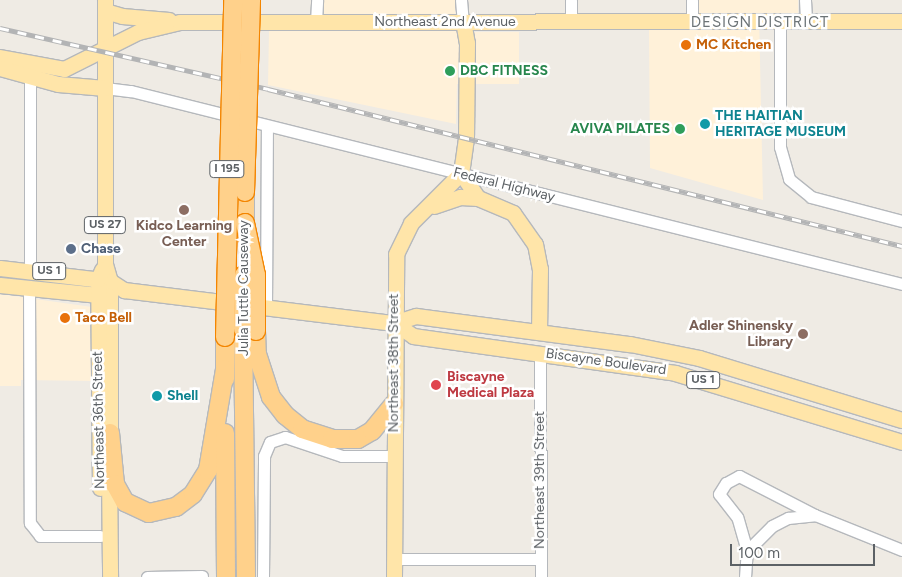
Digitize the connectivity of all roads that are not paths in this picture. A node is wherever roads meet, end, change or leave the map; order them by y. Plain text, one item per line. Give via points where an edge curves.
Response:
1 (233, 0) edge
2 (251, 0) edge
3 (316, 0) edge
4 (461, 0) edge
5 (571, 0) edge
6 (692, 0) edge
7 (805, 0) edge
8 (105, 6) edge
9 (463, 21) junction
10 (571, 21) junction
11 (780, 21) junction
12 (806, 21) junction
13 (902, 21) edge
14 (180, 22) junction
15 (316, 22) junction
16 (692, 22) junction
17 (105, 49) junction
18 (0, 57) edge
19 (0, 68) edge
20 (30, 76) junction
21 (105, 88) junction
22 (267, 126) junction
23 (461, 174) junction
24 (478, 198) junction
25 (426, 209) junction
26 (902, 221) edge
27 (0, 268) edge
28 (30, 269) junction
29 (104, 280) junction
30 (902, 284) edge
31 (0, 285) edge
32 (29, 286) junction
33 (124, 290) junction
34 (104, 296) junction
35 (266, 308) junction
36 (394, 323) junction
37 (250, 330) junction
38 (540, 332) junction
39 (674, 352) junction
40 (540, 353) junction
41 (225, 369) junction
42 (394, 404) junction
43 (902, 420) edge
44 (110, 434) junction
45 (902, 442) edge
46 (394, 456) junction
47 (815, 515) junction
48 (100, 536) junction
49 (902, 550) edge
50 (747, 551) junction
51 (394, 559) junction
52 (540, 559) junction
53 (202, 576) edge
54 (100, 577) edge
55 (110, 577) edge
56 (147, 577) edge
57 (226, 577) edge
58 (246, 577) edge
59 (263, 577) edge
60 (394, 577) edge
61 (541, 577) edge
62 (744, 577) edge

1 - 41 highway, Julia Tuttle Causeway / I 195, bridge
2 - 37 highway, Julia Tuttle Causeway / I 195, bridge via 245,223
3 - 15 street
4 - 9 street
5 - 10 street
6 - 16 street
7 - 12 street
8 - 14 main road via 122,16
8 - 17 main road, Northeast 36th Street / US 27
9 - 10 main road, Northeast 2nd Avenue
9 - 15 main road, Northeast 2nd Avenue
9 - 23 main road via 467,43 466,138
10 - 16 main road, Northeast 2nd Avenue
11 - 12 main road, Northeast 2nd Avenue
11 - 16 main road, Northeast 2nd Avenue
11 - 26 street via 780,155 785,172 793,184 811,197
12 - 13 main road, Northeast 2nd Avenue
14 - 15 main road, Northeast 2nd Avenue
14 - 17 main road, Northeast 2nd Avenue via 138,32
17 - 18 main road, Northeast 2nd Avenue via 64,69
17 - 21 main road, Northeast 36th Street / US 27
19 - 20 main road
20 - 21 main road via 58,84
20 - 28 street
21 - 22 street, Federal Highway via 140,93
21 - 29 main road, Northeast 36th Street / US 27
22 - 23 street, Federal Highway
22 - 35 street
23 - 24 main road
23 - 25 main road, Northeast 38th Street
23 - 30 street, Federal Highway
24 - 25 main road via 460,197
24 - 38 main road via 512,213 535,244 540,269
25 - 36 main road, Northeast 38th Street via 411,223 398,246
27 - 28 main road, Biscayne Boulevard / US 1
28 - 29 main road, Biscayne Boulevard / US 1
29 - 33 main road, Biscayne Boulevard / US 1
29 - 34 main road, Northeast 36th Street
31 - 32 main road, US 1
32 - 34 main road, US 1
32 - 48 street via 29,513 34,532 44,536
33 - 34 main road
33 - 35 main road, Biscayne Boulevard / US 1
34 - 44 main road, Northeast 36th Street
34 - 48 main road, Northeast 36th Street
35 - 36 main road, Biscayne Boulevard / US 1
36 - 38 main road, Biscayne Boulevard / US 1 via 416,316
36 - 40 main road, Biscayne Boulevard / US 1 via 413,336
36 - 42 main road, Northeast 38th Street
37 - 42 highway via 271,396 285,415 302,429 332,439 358,439 372,431
37 - 58 highway, Julia Tuttle Causeway / I 195
38 - 39 main road, Biscayne Boulevard / US 1
39 - 40 main road via 644,358 551,346
39 - 43 main road, Biscayne Boulevard / US 1
40 - 45 main road, Biscayne Boulevard / US 1 via 675,373
40 - 52 street, Northeast 39th Street
41 - 44 highway via 208,470 193,494 176,507 149,513 125,502 115,484
41 - 57 highway, Julia Tuttle Causeway / I 195
42 - 46 main road, Northeast 38th Street
44 - 55 main road, Northeast 36th Street
46 - 51 main road, Northeast 38th Street
46 - 59 street via 342,456 285,437 270,442 264,456
47 - 49 street
47 - 50 street via 788,518 772,526
47 - 50 street via 739,476 726,483 719,494 737,517
48 - 54 main road, Northeast 36th Street
50 - 62 street
51 - 52 street
51 - 60 main road, Northeast 38th Street
52 - 61 street, Northeast 39th Street
53 - 56 street

